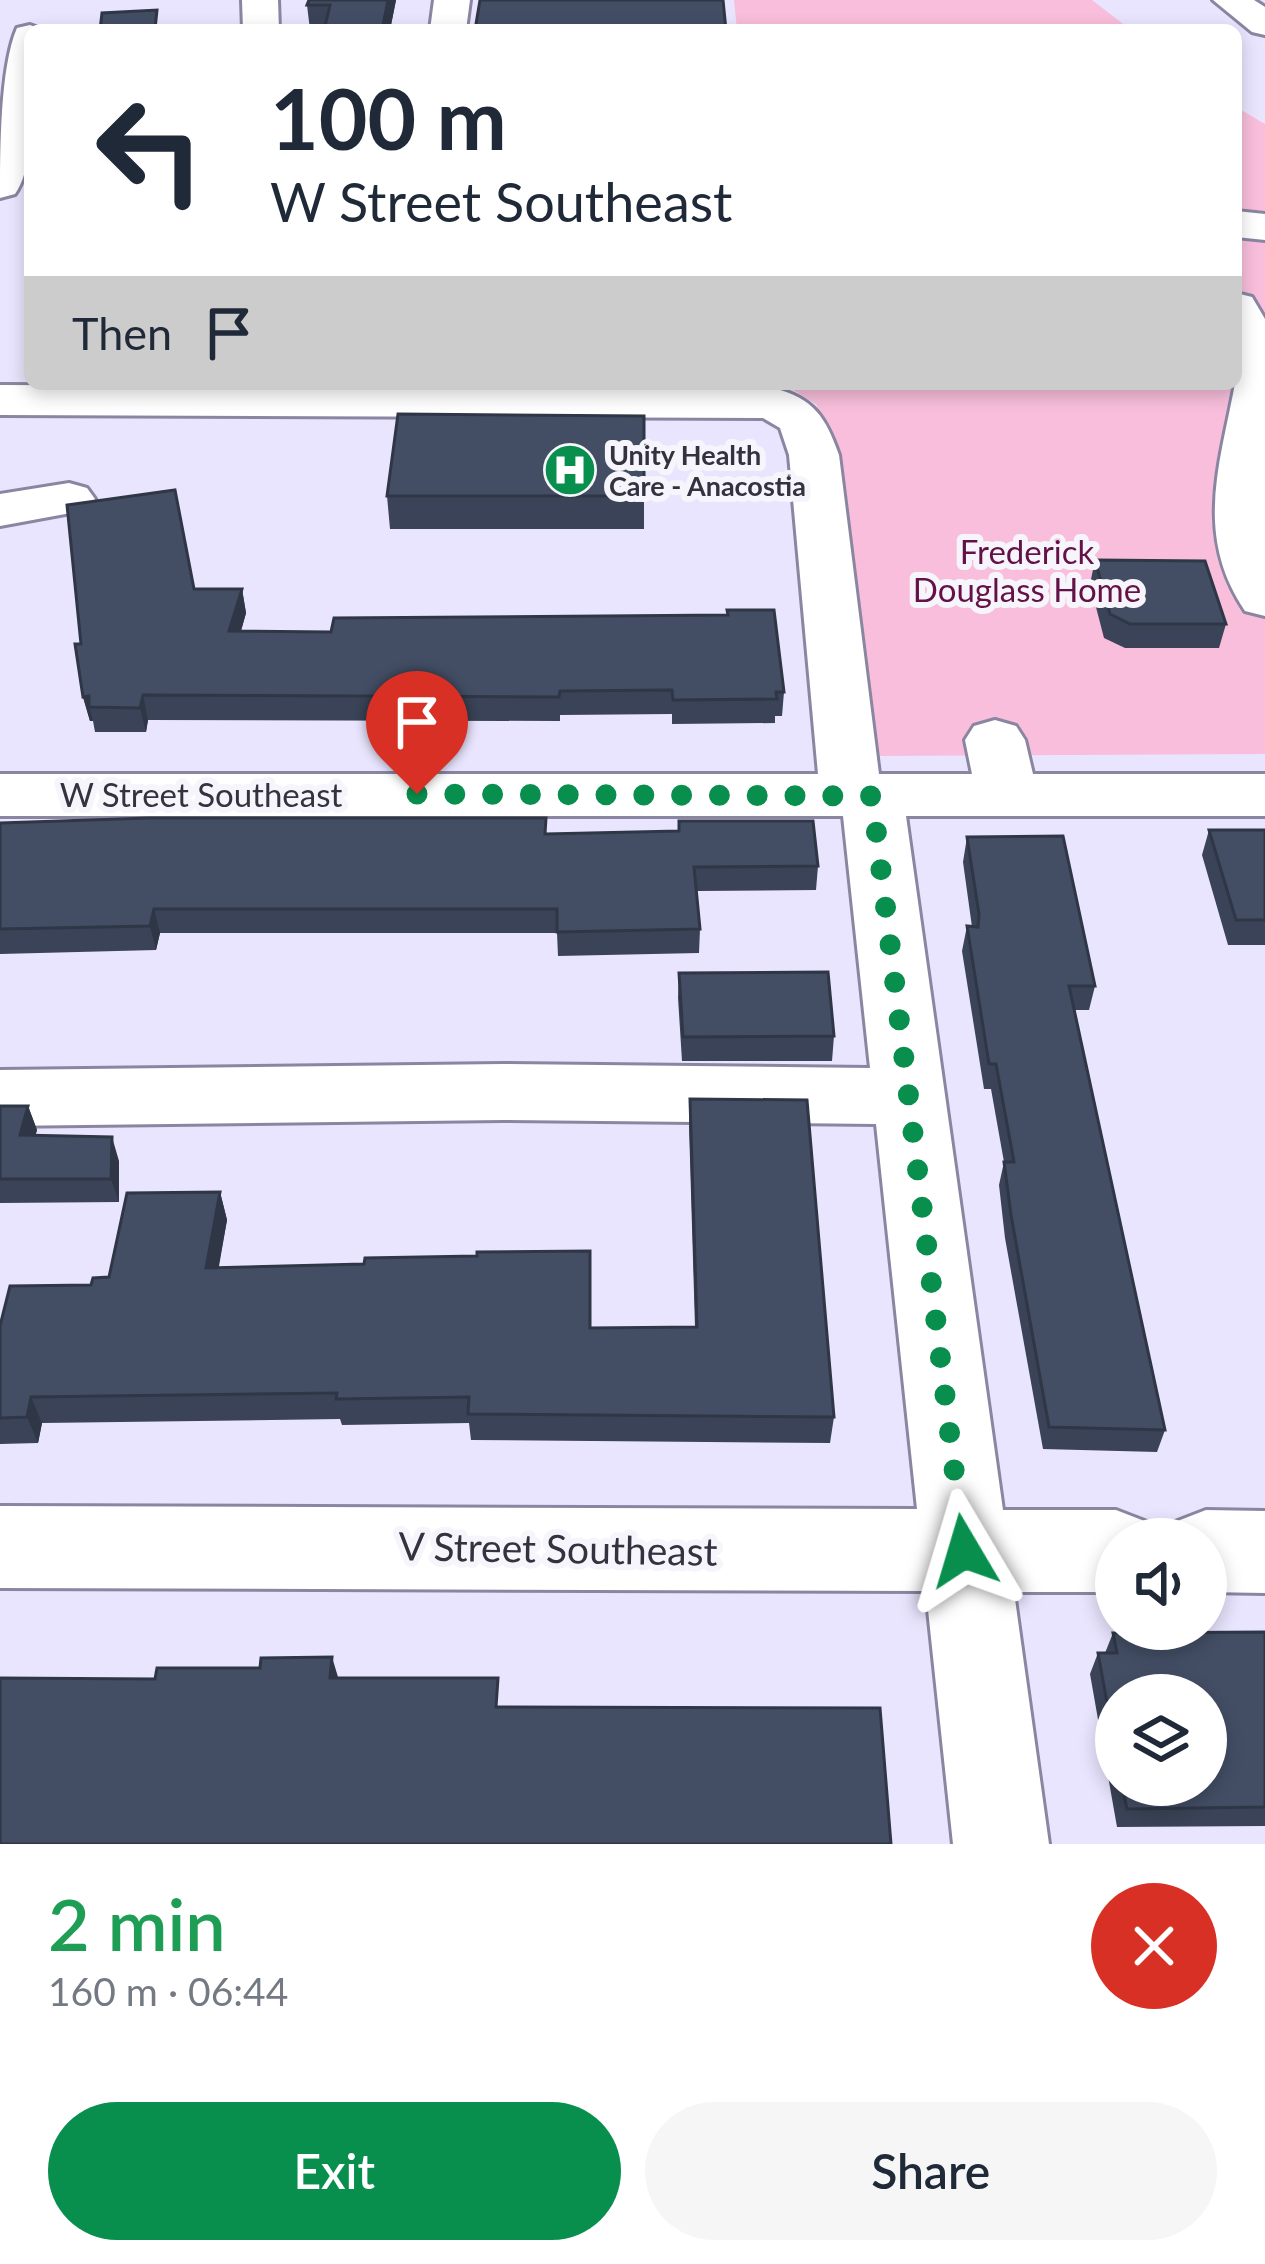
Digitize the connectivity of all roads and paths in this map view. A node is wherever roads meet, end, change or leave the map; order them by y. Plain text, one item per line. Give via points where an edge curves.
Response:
1 (1231, 0) edge
2 (1265, 24) edge
3 (24, 68) edge
4 (0, 185) edge
5 (1242, 317) edge
6 (257, 393) edge
7 (0, 400) edge
8 (69, 499) edge
9 (0, 510) edge
10 (1265, 599) edge
11 (0, 795) edge
12 (1265, 795) edge
13 (862, 796) junction
14 (909, 1096) junction
15 (0, 1098) edge
16 (0, 1547) edge
17 (964, 1551) junction
18 (1095, 1551) edge
19 (1227, 1551) edge
20 (1265, 1552) edge
21 (1000, 1844) edge

1 - 2 street
3 - 4 street
5 - 10 street via 1259,365 1239,532
6 - 7 street
6 - 13 street via 708,420 773,403 802,419 814,455
8 - 9 street
11 - 13 street, W Street Southeast
12 - 13 street, W Street Southeast via 1001,768
13 - 14 street
14 - 15 street
14 - 17 street
16 - 17 street, V Street Southeast
17 - 18 street, V Street Southeast
17 - 21 street
19 - 20 street

